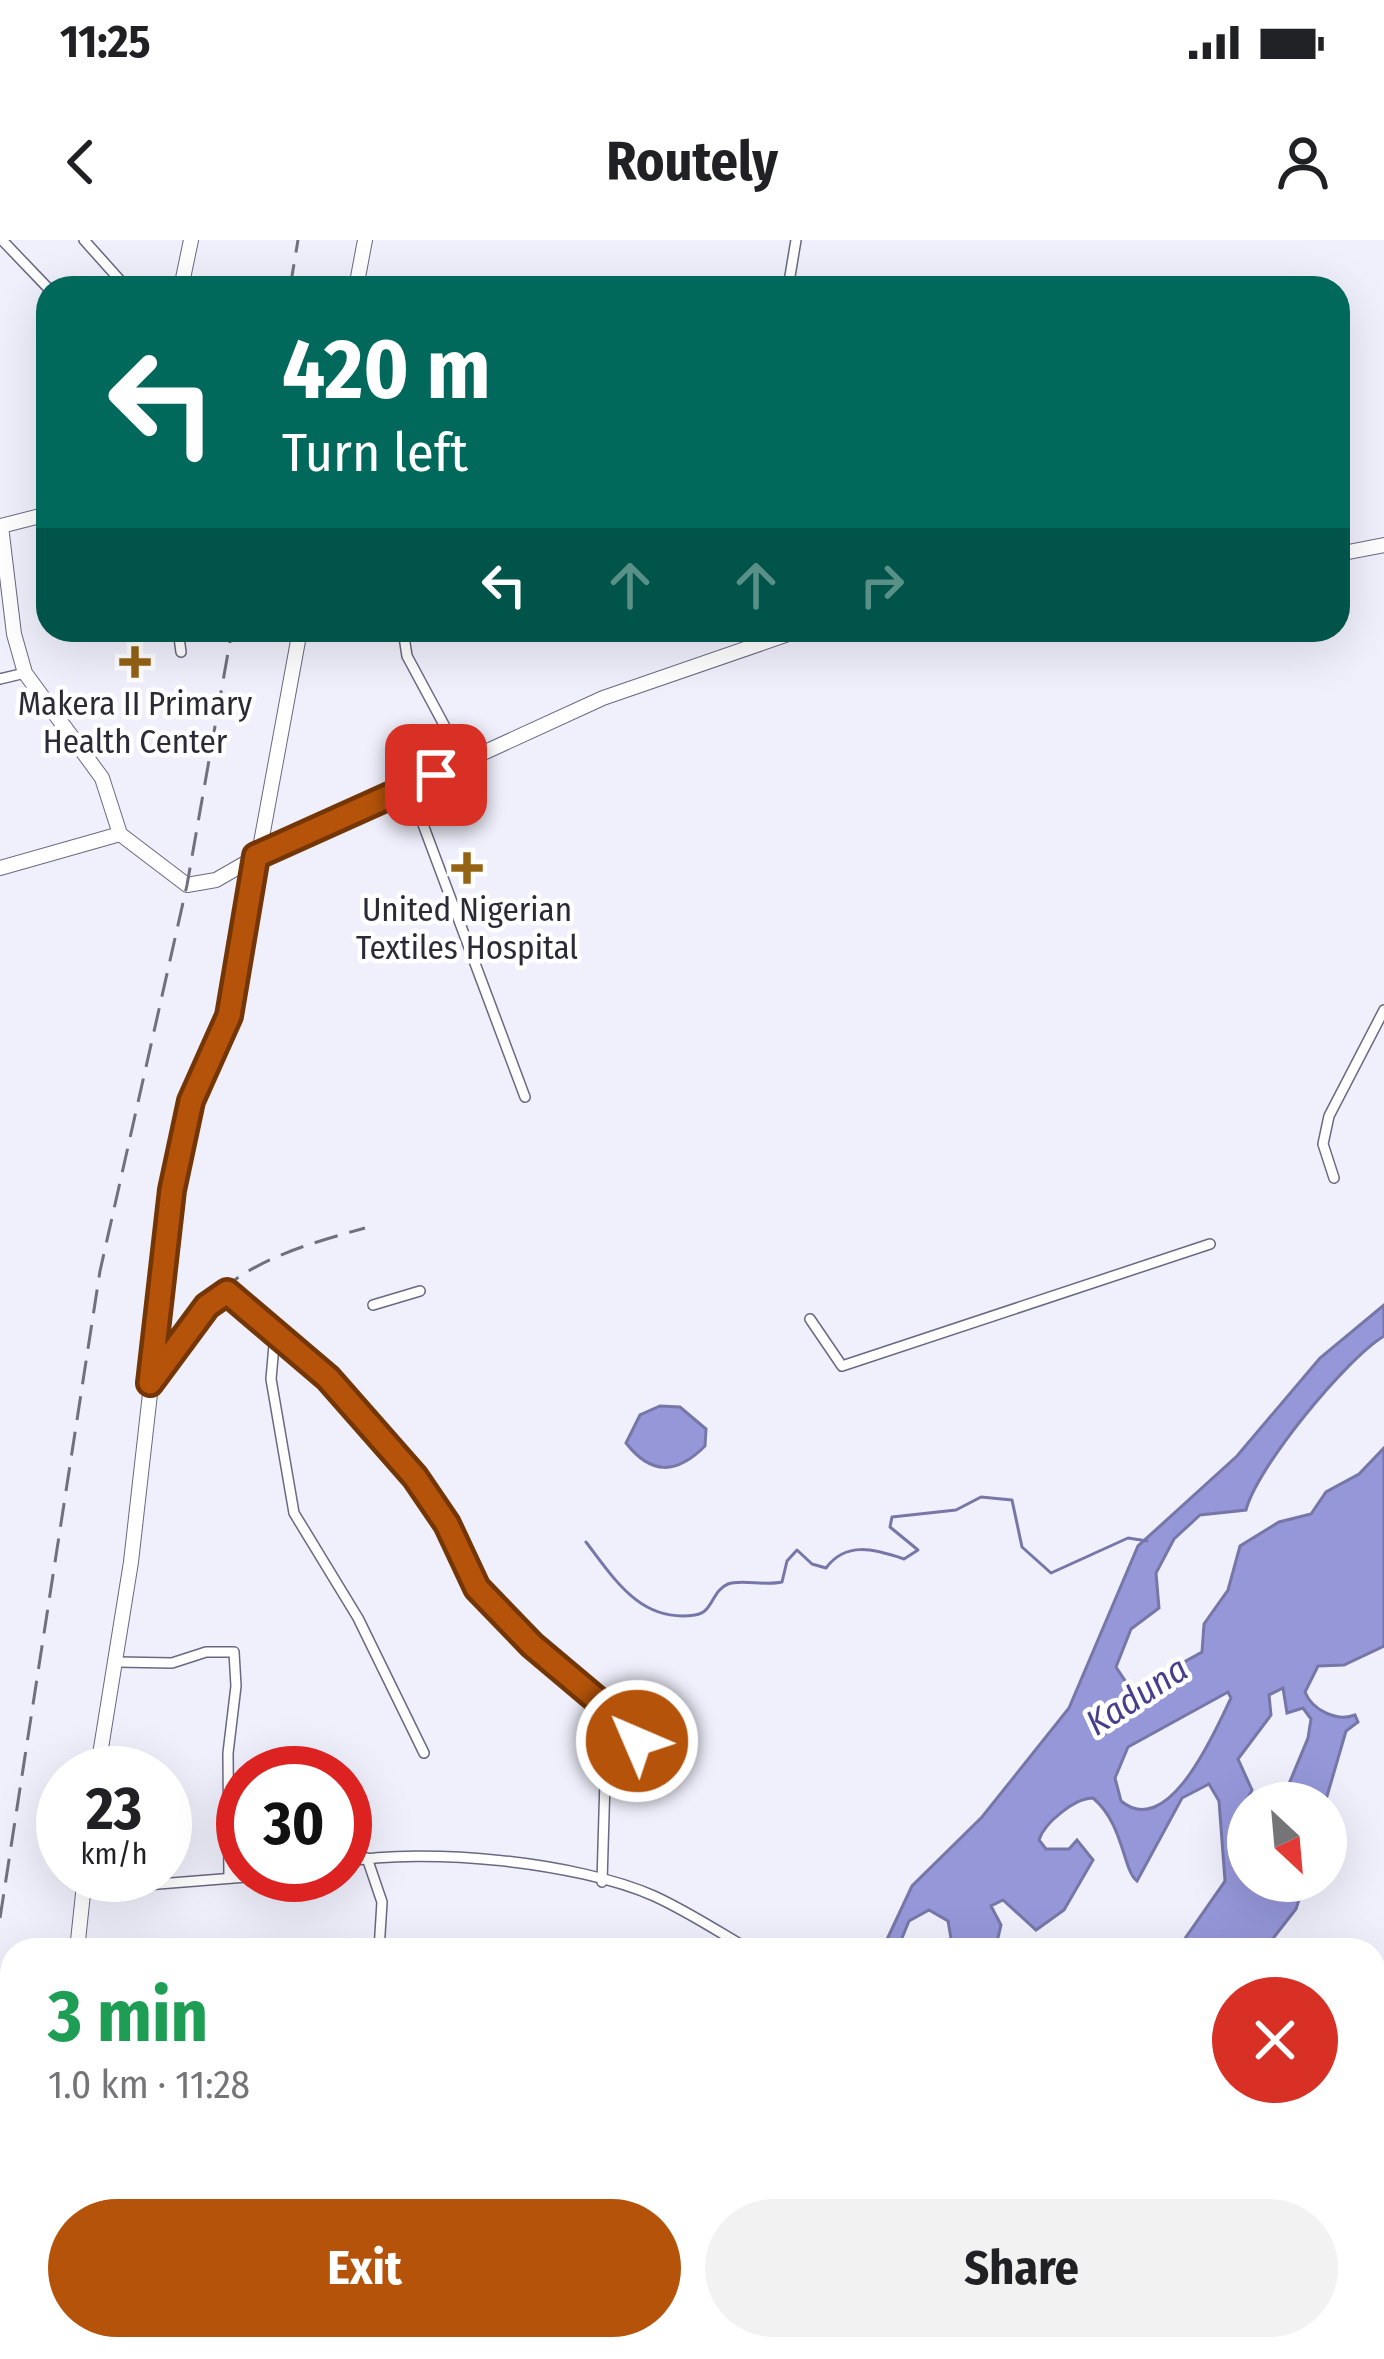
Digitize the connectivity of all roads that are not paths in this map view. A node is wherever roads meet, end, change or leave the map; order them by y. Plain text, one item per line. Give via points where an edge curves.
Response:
1 (2, 240) edge
2 (84, 240) edge
3 (190, 240) edge
4 (365, 240) edge
5 (796, 240) edge
6 (36, 276) edge
7 (116, 276) edge
8 (184, 276) edge
9 (358, 276) edge
10 (790, 276) edge
11 (36, 516) edge
12 (0, 524) edge
13 (1384, 545) edge
14 (1350, 552) edge
15 (180, 642) edge
16 (298, 642) edge
17 (405, 642) edge
18 (750, 642) edge
19 (181, 652) dead end
20 (25, 673) junction
21 (0, 680) edge
22 (464, 762) junction
23 (409, 787) junction
24 (120, 834) junction
25 (256, 856) junction
26 (0, 868) edge
27 (1384, 1010) edge
28 (525, 1097) dead end
29 (1334, 1178) dead end
30 (1210, 1244) dead end
31 (420, 1292) dead end
32 (373, 1305) dead end
33 (810, 1319) dead end
34 (275, 1334) junction
35 (150, 1383) junction
36 (118, 1662) junction
37 (99, 1746) edge
38 (232, 1746) edge
39 (424, 1753) dead end
40 (372, 1858) edge
41 (372, 1873) edge
42 (602, 1882) junction
43 (82, 1902) edge
44 (78, 1938) edge
45 (380, 1938) edge
46 (729, 1938) edge

1 - 6 street
2 - 7 street
3 - 8 street
4 - 9 street
5 - 10 street
11 - 12 street
12 - 20 street
13 - 14 street
15 - 19 street
16 - 25 street
17 - 22 street
18 - 22 street
20 - 21 street
20 - 24 street via 102,778
22 - 23 street
23 - 25 street
23 - 28 street
24 - 25 street via 187,885 216,880
24 - 26 street
25 - 35 street via 229,1016 191,1101 172,1190
27 - 29 street via 1329,1116 1323,1144
30 - 33 street via 842,1366
31 - 32 street
34 - 35 street via 227,1292 219,1294
34 - 39 street via 271,1378 294,1513 358,1618
34 - 42 street via 328,1378 415,1477 477,1588 636,1736 605,1780
35 - 36 street
36 - 37 street
36 - 38 street via 234,1652
40 - 42 street via 423,1853
41 - 45 street via 382,1902
42 - 46 street via 652,1895
43 - 44 street

